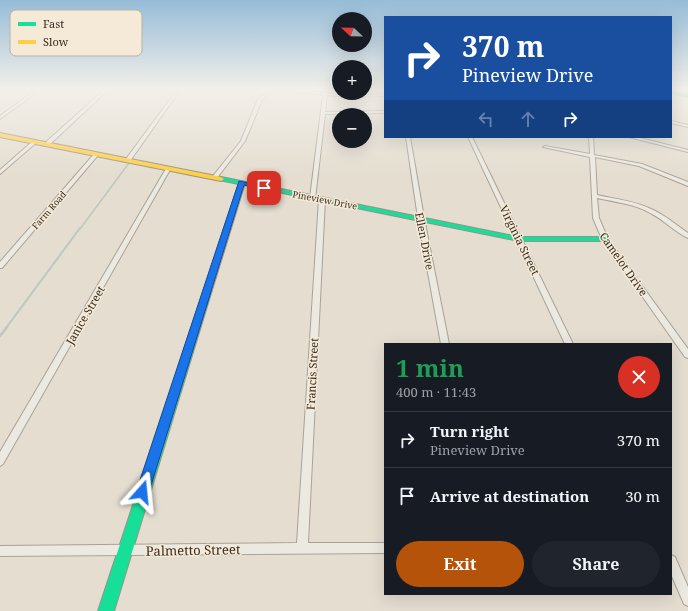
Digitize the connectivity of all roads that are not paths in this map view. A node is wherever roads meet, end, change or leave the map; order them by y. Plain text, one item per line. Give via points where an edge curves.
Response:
1 (75, 119) edge
2 (158, 119) edge
3 (252, 119) edge
4 (323, 119) edge
5 (672, 122) edge
6 (688, 126) edge
7 (0, 135) edge
8 (408, 138) edge
9 (470, 138) edge
10 (591, 138) edge
11 (636, 138) edge
12 (35, 142) junction
13 (47, 144) junction
14 (545, 147) dead end
15 (688, 151) edge
16 (98, 154) junction
17 (592, 156) junction
18 (128, 160) junction
19 (170, 168) junction
20 (0, 173) edge
21 (215, 177) junction
22 (242, 183) junction
23 (688, 184) edge
24 (595, 196) junction
25 (317, 198) junction
26 (421, 218) junction
27 (688, 236) edge
28 (519, 239) junction
29 (605, 239) junction
30 (0, 266) edge
31 (445, 343) edge
32 (569, 343) edge
33 (688, 355) edge
34 (0, 461) edge
35 (302, 548) junction
36 (384, 548) edge
37 (124, 550) junction
38 (0, 551) edge
39 (672, 564) edge
40 (688, 600) edge
41 (106, 611) edge

1 - 13 street
2 - 18 street
3 - 21 street via 243,142
4 - 25 street, Francis Street
5 - 6 street
7 - 12 main road, Pineview Drive
8 - 26 street, Ellen Drive
9 - 28 street, Virginia Street
10 - 17 street, Camelot Drive
11 - 15 street
12 - 13 main road, Pineview Drive
12 - 20 street
13 - 16 main road, Pineview Drive
14 - 17 street
16 - 18 main road, Pineview Drive
16 - 30 street, Farm Road
17 - 23 street via 622,160
17 - 24 street, Camelot Drive
18 - 19 main road, Pineview Drive
19 - 21 main road, Pineview Drive
19 - 34 street, Janice Street
21 - 22 main road, Pineview Drive
22 - 25 main road, Pineview Drive
22 - 37 main road
24 - 27 street via 649,210
24 - 29 street, Camelot Drive via 596,218
25 - 26 main road, Pineview Drive
25 - 35 street, Francis Street
26 - 28 main road, Pineview Drive
26 - 31 street, Ellen Drive
28 - 29 main road, Pineview Drive
28 - 32 street, Virginia Street
29 - 33 street, Camelot Drive
35 - 36 street, Palmetto Street
35 - 37 street, Palmetto Street
37 - 38 street, Palmetto Street
37 - 41 main road
39 - 40 street

